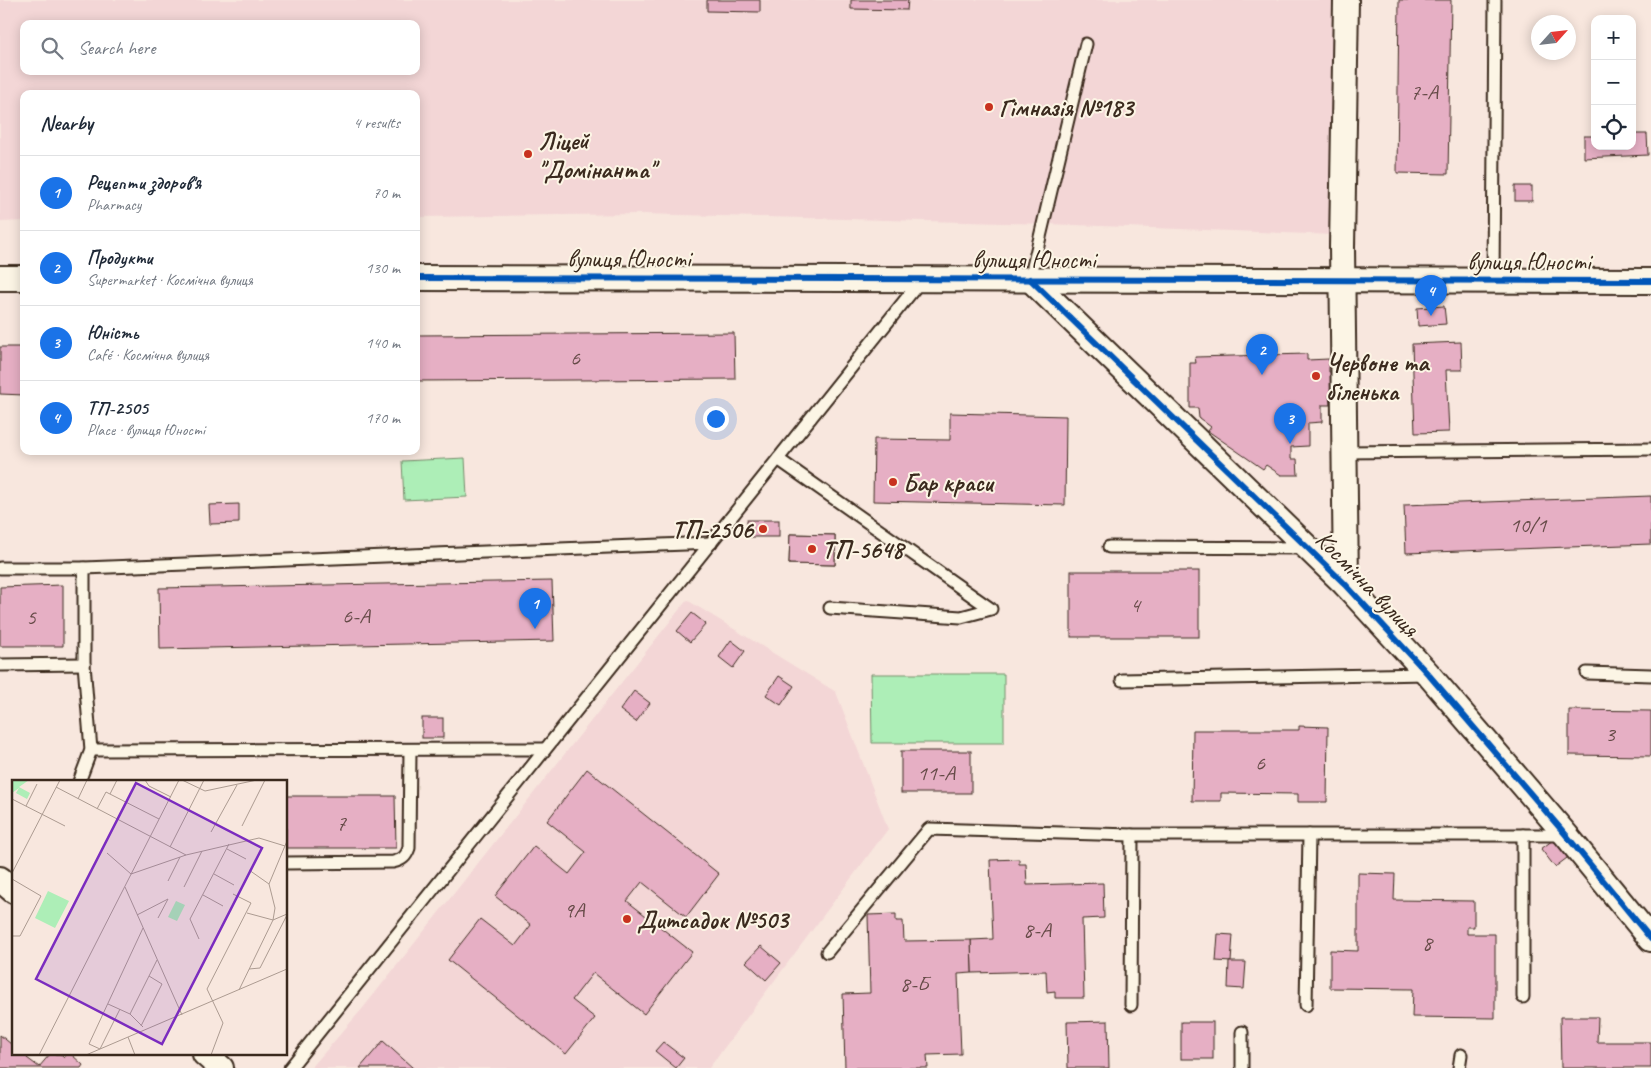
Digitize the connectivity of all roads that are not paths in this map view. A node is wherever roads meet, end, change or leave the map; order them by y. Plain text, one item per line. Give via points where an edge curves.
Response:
1 (1346, 0) edge
2 (1495, 0) edge
3 (1086, 44) dead end
4 (0, 278) edge
5 (20, 278) edge
6 (420, 278) edge
7 (923, 278) junction
8 (1030, 278) junction
9 (1651, 280) edge
10 (1342, 281) junction
11 (1493, 281) junction
12 (1651, 449) edge
13 (1342, 452) junction
14 (778, 459) junction
15 (711, 543) junction
16 (1109, 547) dead end
17 (1307, 548) junction
18 (0, 568) edge
19 (84, 568) junction
20 (1346, 585) junction
21 (830, 608) dead end
22 (84, 664) junction
23 (0, 665) edge
24 (1587, 673) dead end
25 (1428, 674) junction
26 (1651, 675) edge
27 (1122, 680) dead end
28 (91, 750) junction
29 (410, 750) junction
30 (545, 750) junction
31 (80, 780) edge
32 (1308, 834) junction
33 (1132, 835) junction
34 (1523, 835) junction
35 (1566, 835) junction
36 (288, 864) edge
37 (0, 879) edge
38 (12, 889) edge
39 (1651, 939) edge
40 (827, 952) dead end
41 (1524, 997) dead end
42 (1131, 1005) dead end
43 (1306, 1005) dead end
44 (1242, 1032) dead end
45 (1461, 1055) dead end
46 (207, 1056) edge
47 (222, 1068) edge
48 (290, 1068) edge
49 (1242, 1068) edge
50 (1459, 1068) edge

1 - 10 street
2 - 11 lane
3 - 8 lane
4 - 5 street
6 - 7 street, вулиця Юності
7 - 8 street, вулиця Юності
7 - 14 lane
8 - 10 street, вулиця Юності
8 - 17 street, Космічна вулиця
9 - 11 street, вулиця Юності
10 - 11 street, вулиця Юності
10 - 13 street
12 - 13 lane
13 - 20 street
14 - 15 lane
14 - 21 lane via 990,608 961,617
15 - 19 lane
15 - 30 lane
16 - 17 lane
17 - 20 street, Космічна вулиця
18 - 19 lane
19 - 22 lane
20 - 25 street, Космічна вулиця
22 - 23 lane
22 - 28 lane
24 - 26 lane
25 - 27 lane
25 - 35 street, Космічна вулиця
28 - 29 lane
28 - 31 lane
29 - 30 lane
29 - 36 lane via 407,855 393,862
30 - 48 lane
32 - 33 lane
32 - 34 lane
32 - 43 lane
33 - 40 lane via 928,829
33 - 42 lane
34 - 35 lane
34 - 41 lane
35 - 39 street, Космічна вулиця
37 - 38 street
44 - 49 lane
45 - 50 lane
46 - 47 street

